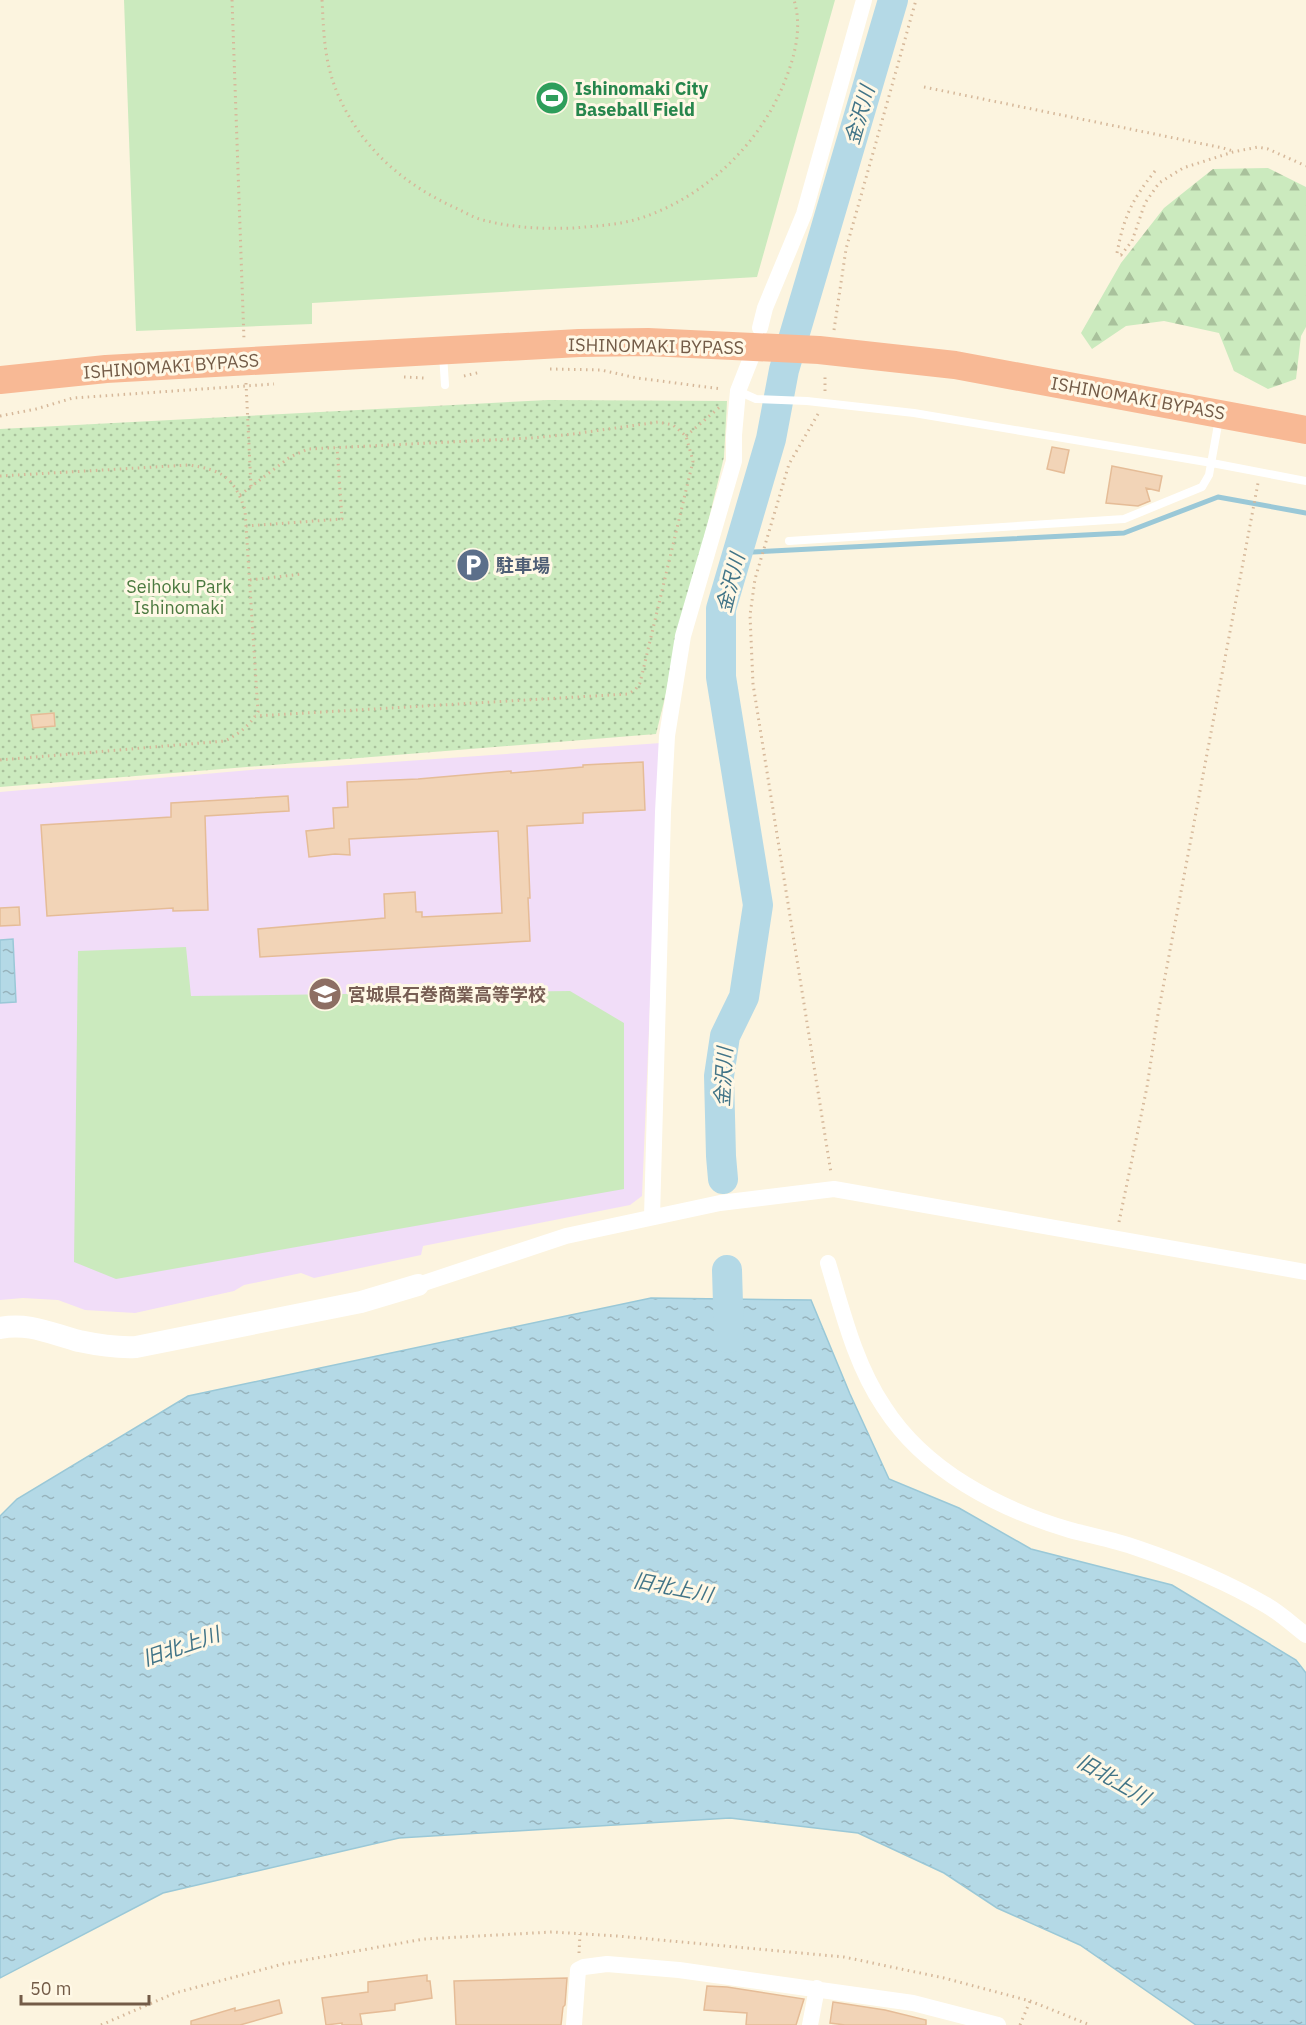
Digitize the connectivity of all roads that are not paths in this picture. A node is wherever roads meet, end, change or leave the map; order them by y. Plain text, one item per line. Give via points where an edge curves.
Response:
1 (864, 0) edge
2 (761, 341) junction
3 (443, 350) junction
4 (0, 380) edge
5 (445, 385) dead end
6 (738, 391) junction
7 (1220, 413) junction
8 (1306, 430) edge
9 (1212, 462) junction
10 (1306, 481) edge
11 (789, 541) dead end
12 (652, 1216) junction
13 (828, 1263) dead end
14 (1306, 1272) edge
15 (418, 1285) joint
16 (0, 1328) edge
17 (1306, 1635) edge
18 (817, 1988) junction
19 (574, 2025) edge
20 (810, 2025) edge
21 (998, 2025) edge

1 - 2 street via 804,214 765,308
2 - 3 highway, ISHINOMAKI BYPASS
2 - 6 street
2 - 7 highway, ISHINOMAKI BYPASS via 827,345 955,365
3 - 4 highway, ISHINOMAKI BYPASS via 106,369
3 - 5 lane
6 - 9 lane via 756,399 914,413
6 - 12 street via 734,462 683,636 667,736
7 - 8 highway, ISHINOMAKI BYPASS
7 - 9 lane
9 - 10 lane
9 - 11 lane via 1202,487 1124,519
12 - 14 street via 829,1190
12 - 15 street via 566,1236
13 - 17 street via 850,1337 884,1409 918,1449 950,1476 996,1501 1068,1529 1135,1547 1196,1570 1266,1605
15 - 16 street via 361,1302 136,1347 79,1341 34,1327
18 - 19 street via 679,1970 594,1965 578,1970
18 - 20 street
18 - 21 street via 913,2003

